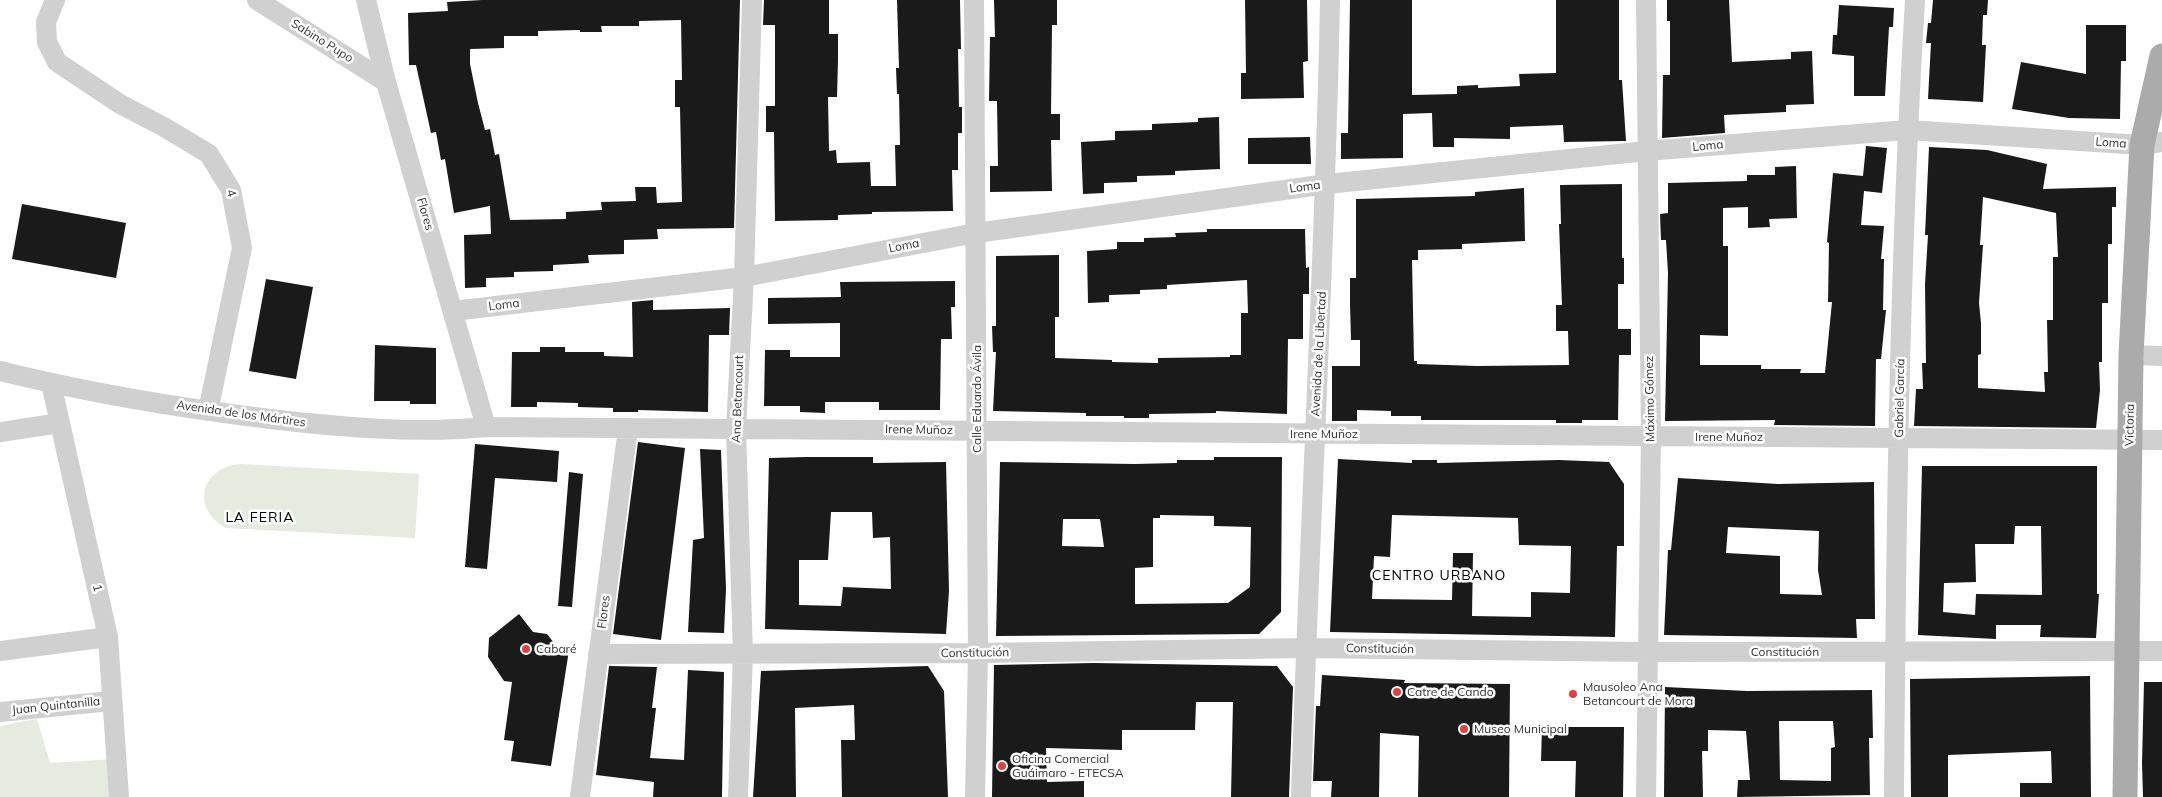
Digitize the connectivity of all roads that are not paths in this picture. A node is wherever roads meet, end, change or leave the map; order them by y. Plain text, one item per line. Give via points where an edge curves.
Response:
1 (55, 0) edge
2 (257, 0) edge
3 (366, 0) edge
4 (752, 0) edge
5 (974, 0) edge
6 (1330, 0) edge
7 (1646, 0) edge
8 (1914, 0) edge
9 (2162, 56) edge
10 (386, 82) junction
11 (1907, 130) junction
12 (2152, 144) edge
13 (1646, 151) junction
14 (1327, 184) junction
15 (976, 233) junction
16 (744, 277) junction
17 (453, 311) junction
18 (2131, 355) junction
19 (2162, 356) edge
20 (0, 371) edge
21 (51, 384) junction
22 (208, 411) junction
23 (60, 423) junction
24 (486, 427) junction
25 (628, 428) junction
26 (736, 428) junction
27 (977, 431) junction
28 (0, 432) edge
29 (1315, 434) junction
30 (1651, 436) junction
31 (1899, 438) junction
32 (2129, 440) junction
33 (2162, 440) edge
34 (108, 637) junction
35 (1305, 648) junction
36 (0, 651) edge
37 (1895, 651) junction
38 (2126, 651) junction
39 (2162, 651) edge
40 (1646, 652) junction
41 (978, 653) junction
42 (598, 654) junction
43 (743, 654) junction
44 (111, 700) junction
45 (0, 712) edge
46 (118, 797) edge
47 (580, 797) edge
48 (738, 797) edge
49 (975, 797) edge
50 (1302, 797) edge
51 (1646, 797) edge
52 (1894, 797) edge
53 (2125, 797) edge

1 - 22 street, 4 via 46,22 47,42 57,62 120,104 164,126 208,154 231,190 242,248
2 - 10 street, Sabino Pupo
3 - 10 street, Flores
4 - 16 street, Ana Betancourt
5 - 15 street, Calle Eduardo Ávila
6 - 14 street, Avenida de la Libertad
7 - 13 street, Máximo Gómez
8 - 11 street, Gabriel García
9 - 12 main road, Victoria
10 - 17 street, Flores
11 - 12 street, Loma
11 - 13 street, Loma
11 - 31 street, Gabriel García
12 - 18 main road, Victoria
13 - 14 street, Loma
13 - 30 street, Máximo Gómez
14 - 15 street, Loma
14 - 29 street, Avenida de la Libertad
15 - 16 street, Loma
15 - 27 street, Calle Eduardo Ávila
16 - 17 street, Loma
16 - 26 street, Ana Betancourt
17 - 24 street, Flores
18 - 19 street
18 - 32 main road, Victoria
20 - 21 street, Avenida de los Mártires
21 - 22 street, Avenida de los Mártires
21 - 23 street, 1
22 - 24 street, Avenida de los Mártires via 324,425 449,430
23 - 28 street
23 - 34 street, 1
24 - 25 street, Irene Muñoz
25 - 26 street, Irene Muñoz
25 - 42 street, Flores
26 - 27 street, Irene Muñoz
26 - 43 street, Ana Betancourt
27 - 29 street, Irene Muñoz
27 - 41 street, Calle Eduardo Ávila
29 - 30 street, Irene Muñoz
29 - 35 street, Avenida de la Libertad
30 - 31 street, Irene Muñoz
30 - 40 street, Máximo Gómez
31 - 32 street, Irene Muñoz
31 - 37 street, Gabriel García
32 - 33 street, Irene Muñoz
32 - 38 main road, Victoria
34 - 36 street
34 - 44 street, 1
35 - 40 street, Constitución
35 - 41 street, Constitución
35 - 50 street, Avenida de la Libertad
37 - 38 street, Constitución
37 - 40 street, Constitución
37 - 52 street, Gabriel García
38 - 39 street, Constitución
38 - 53 main road, Victoria
40 - 51 street, Máximo Gómez
41 - 43 street, Constitución
41 - 49 street, Calle Eduardo Ávila
42 - 43 street, Constitución
42 - 47 street, Flores
43 - 48 street, Ana Betancourt
44 - 45 street, Juan Quintanilla
44 - 46 street, 1

